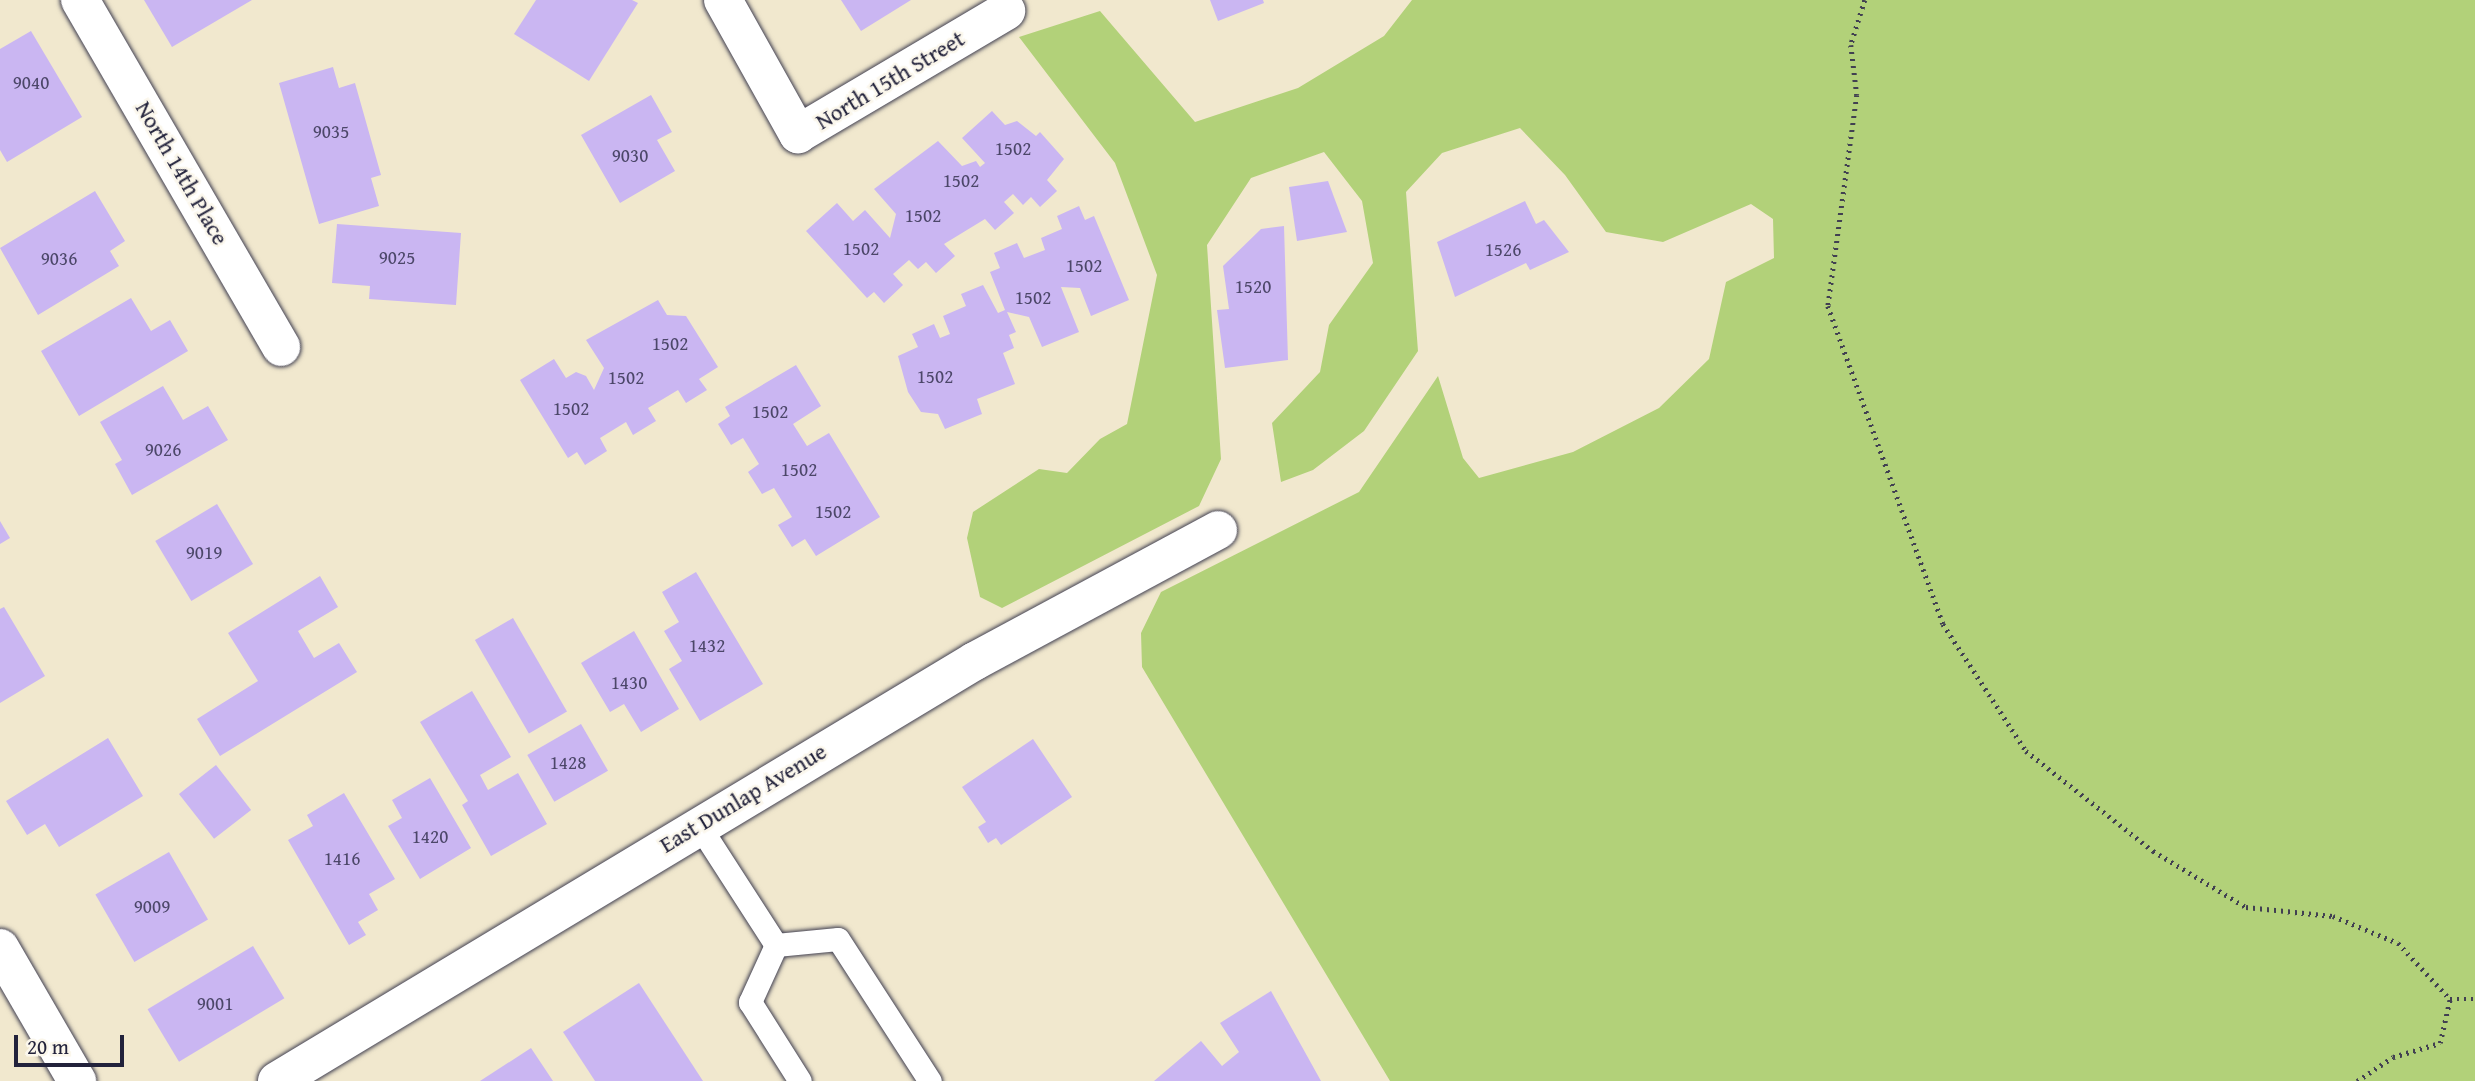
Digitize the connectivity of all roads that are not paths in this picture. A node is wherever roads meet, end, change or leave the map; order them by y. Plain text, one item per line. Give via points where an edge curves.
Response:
1 (80, 0) edge
2 (723, 0) edge
3 (1006, 11) dead end
4 (281, 347) dead end
5 (1217, 530) dead end
6 (698, 824) junction
7 (776, 945) junction
8 (0, 948) edge
9 (77, 1081) edge
10 (277, 1081) edge
11 (800, 1081) edge
12 (930, 1081) edge

1 - 4 street, North 14th Place
2 - 3 street, North 15th Street via 798,134
5 - 6 street, East Dunlap Avenue via 975,661
6 - 7 lane
6 - 10 street, East Dunlap Avenue
7 - 11 lane via 750,1002
7 - 12 lane via 838,939
8 - 9 street

